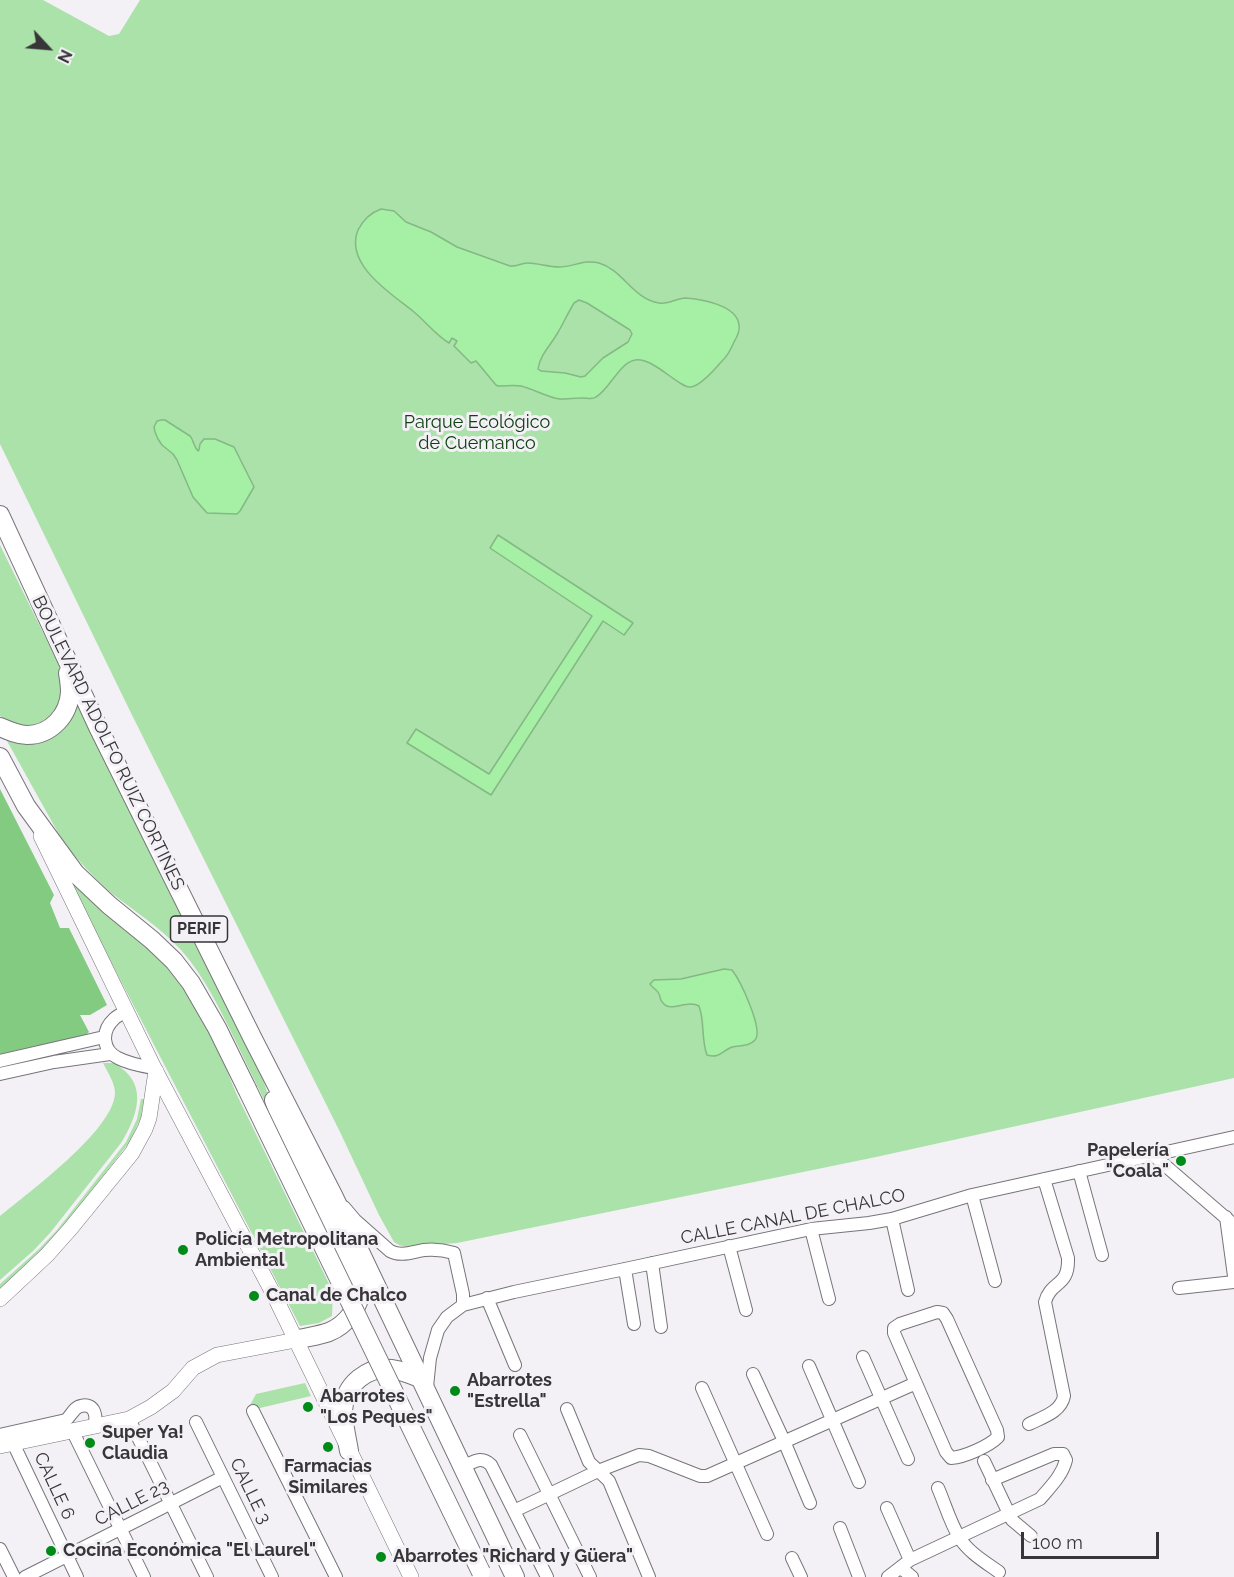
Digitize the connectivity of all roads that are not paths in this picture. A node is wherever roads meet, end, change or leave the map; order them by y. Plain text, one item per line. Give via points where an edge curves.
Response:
1 (0, 515) edge
2 (68, 662) junction
3 (0, 727) edge
4 (0, 757) edge
5 (26, 806) junction
6 (126, 1011) junction
7 (104, 1037) junction
8 (253, 1039) junction
9 (110, 1054) junction
10 (53, 1056) junction
11 (0, 1061) edge
12 (155, 1070) junction
13 (0, 1074) edge
14 (1234, 1137) edge
15 (1153, 1155) junction
16 (1079, 1171) junction
17 (1044, 1179) junction
18 (333, 1195) junction
19 (972, 1195) junction
20 (892, 1219) junction
21 (1230, 1221) edge
22 (811, 1229) junction
23 (729, 1246) junction
24 (1102, 1255) dead end
25 (652, 1263) junction
26 (625, 1269) junction
27 (1234, 1276) edge
28 (995, 1281) dead end
29 (1234, 1282) edge
30 (1179, 1288) dead end
31 (908, 1290) dead end
32 (487, 1298) junction
33 (0, 1299) edge
34 (463, 1299) junction
35 (829, 1299) dead end
36 (746, 1310) dead end
37 (634, 1324) dead end
38 (661, 1327) dead end
39 (296, 1340) junction
40 (863, 1357) dead end
41 (515, 1365) dead end
42 (809, 1366) dead end
43 (753, 1374) dead end
44 (916, 1383) junction
45 (423, 1384) junction
46 (702, 1388) dead end
47 (882, 1398) junction
48 (567, 1409) dead end
49 (253, 1411) dead end
50 (129, 1419) junction
51 (832, 1419) junction
52 (196, 1422) dead end
53 (1029, 1424) dead end
54 (93, 1427) junction
55 (73, 1431) junction
56 (0, 1435) edge
57 (520, 1435) dead end
58 (784, 1442) junction
59 (7, 1445) edge
60 (349, 1451) junction
61 (908, 1459) dead end
62 (984, 1461) dead end
63 (735, 1463) junction
64 (462, 1467) junction
65 (598, 1471) junction
66 (223, 1477) junction
67 (992, 1480) junction
68 (859, 1482) dead end
69 (938, 1488) dead end
70 (550, 1494) junction
71 (171, 1503) junction
72 (810, 1503) dead end
73 (886, 1508) dead end
74 (514, 1511) junction
75 (1009, 1513) junction
76 (120, 1528) junction
77 (840, 1528) dead end
78 (767, 1534) dead end
79 (1031, 1536) dead end
80 (959, 1537) junction
81 (0, 1549) edge
82 (67, 1556) junction
83 (792, 1558) dead end
84 (906, 1564) junction
85 (999, 1572) dead end
86 (482, 1574) edge
87 (14, 1577) edge
88 (25, 1577) edge
89 (77, 1577) edge
90 (144, 1577) edge
91 (207, 1577) edge
92 (272, 1577) edge
93 (336, 1577) edge
94 (411, 1577) edge
95 (515, 1577) edge
96 (547, 1577) edge
97 (590, 1577) edge
98 (649, 1577) edge
99 (801, 1577) edge
100 (859, 1577) edge
101 (888, 1577) edge
102 (912, 1577) edge

1 - 2 highway, BOULEVARD ADOLFO RUIZ CORTINES / PERIF
2 - 3 highway via 70,694 58,722 48,730 25,736
2 - 8 highway, BOULEVARD ADOLFO RUIZ CORTINES / PERIF
4 - 5 highway, PERIF
5 - 6 main road, PERIF
5 - 86 highway, PERIF, bridge via 75,873 152,940 191,983 217,1028
6 - 7 street via 114,1019
6 - 12 main road, PERIF
7 - 9 street
7 - 10 street
8 - 18 highway, BOULEVARD ADOLFO RUIZ CORTINES / PERIF
8 - 39 highway via 289,1144 360,1285 352,1313 342,1325
9 - 10 street
9 - 12 street
10 - 11 street
10 - 13 street
12 - 33 main road via 149,1118 132,1153 59,1242
12 - 39 main road, PERIF
14 - 15 street, CALLE CANAL DE CHALCO
15 - 16 street, CALLE CANAL DE CHALCO
15 - 21 street
16 - 17 street, CALLE CANAL DE CHALCO
16 - 24 street
17 - 19 street, CALLE CANAL DE CHALCO
17 - 53 street via 1068,1258 1069,1271 1045,1302 1064,1396 1059,1409
18 - 34 street via 395,1254 426,1250 454,1253
18 - 45 highway, PERIF
19 - 20 street, CALLE CANAL DE CHALCO
19 - 28 street
20 - 22 street, CALLE CANAL DE CHALCO
20 - 31 street
21 - 27 street
22 - 23 street, CALLE CANAL DE CHALCO
22 - 35 street
23 - 25 street, CALLE CANAL DE CHALCO
23 - 36 street
25 - 26 street, CALLE CANAL DE CHALCO
25 - 38 street
26 - 32 street, CALLE CANAL DE CHALCO
26 - 37 street
29 - 30 street
32 - 34 street, CALLE CANAL DE CHALCO
32 - 41 street
34 - 45 street, CALLE CANAL DE CHALCO via 438,1330
39 - 50 main road via 217,1355 193,1368 152,1407
39 - 60 main road, PERIF
40 - 47 street
42 - 51 street
43 - 58 street
44 - 44 street via 951,1458 998,1437 943,1313 894,1328
44 - 47 street
45 - 60 highway via 397,1370 372,1370 361,1376 345,1398 343,1413
45 - 64 highway, PERIF
46 - 63 street
47 - 51 street
47 - 61 street
48 - 65 street via 589,1462
49 - 93 street
50 - 54 main road
50 - 71 street
51 - 58 street
51 - 68 street
52 - 66 street, CALLE 3
54 - 55 main road
54 - 56 street via 94,1411 81,1406 66,1420
55 - 59 main road
55 - 76 street
57 - 70 street
58 - 63 street
58 - 72 street
59 - 82 street, CALLE 6
60 - 94 main road, PERIF
62 - 67 street
63 - 65 street via 704,1476 642,1455
63 - 78 street
64 - 74 street via 486,1460
64 - 95 highway, PERIF
65 - 70 street
65 - 98 street via 609,1481
66 - 71 street, CALLE 23
66 - 92 street, CALLE 3
67 - 75 street
67 - 75 street via 1054,1454 1063,1454 1064,1469 1040,1499
69 - 80 street
70 - 74 street
70 - 97 street
71 - 76 street, CALLE 23
71 - 91 street
73 - 84 street
74 - 96 street
75 - 79 street
75 - 80 street
76 - 82 street, CALLE 23
76 - 90 street
77 - 100 street
80 - 84 street
80 - 85 street
81 - 87 street
82 - 88 street, CALLE 23
82 - 89 street, CALLE 6
83 - 99 street
84 - 101 street
84 - 102 street

